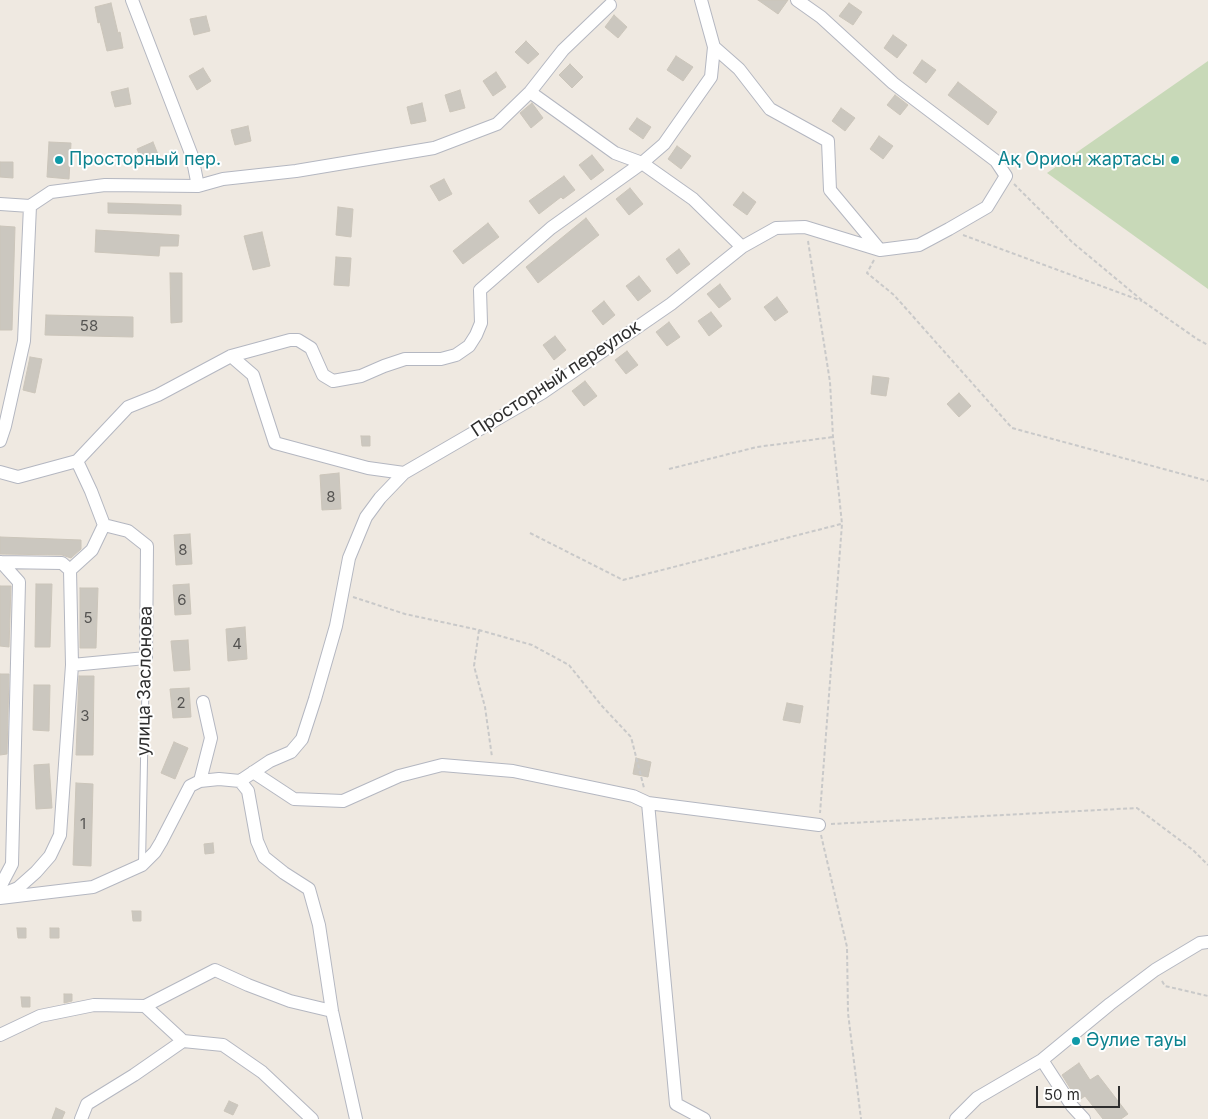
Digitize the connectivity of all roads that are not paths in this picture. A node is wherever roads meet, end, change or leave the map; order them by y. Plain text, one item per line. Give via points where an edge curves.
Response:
1 (132, 0) edge
2 (701, 0) edge
3 (797, 0) edge
4 (610, 5) dead end
5 (714, 47) junction
6 (530, 92) junction
7 (642, 163) junction
8 (198, 186) junction
9 (0, 204) edge
10 (30, 206) junction
11 (742, 247) junction
12 (880, 250) junction
13 (230, 356) junction
14 (0, 441) edge
15 (78, 460) junction
16 (0, 472) edge
17 (404, 474) junction
18 (104, 525) junction
19 (0, 562) edge
20 (70, 570) junction
21 (146, 658) junction
22 (72, 665) junction
23 (203, 702) dead end
24 (254, 772) junction
25 (200, 781) junction
26 (240, 781) junction
27 (648, 803) junction
28 (819, 825) road end
29 (142, 865) junction
30 (0, 886) edge
31 (0, 897) edge
32 (1208, 942) edge
33 (145, 1006) junction
34 (332, 1011) junction
35 (0, 1035) edge
36 (183, 1041) junction
37 (1042, 1060) junction
38 (81, 1119) edge
39 (312, 1119) edge
40 (356, 1119) edge
41 (704, 1119) edge
42 (956, 1119) edge
43 (1084, 1119) edge

1 - 8 street via 192,156
2 - 5 street
3 - 12 street, Просторный переулок via 821,17 893,83 996,162 1006,176 986,207 950,230 919,245
4 - 6 street via 563,50
5 - 7 street via 711,77 664,144
5 - 12 street via 739,69 770,109 828,141 830,190
6 - 7 street via 615,153
6 - 8 street via 497,124 434,148 296,171 222,179
7 - 11 street via 693,199
7 - 13 street via 551,228 480,290 480,323 476,335 469,346 456,355 441,359 405,359 361,376 333,381 323,375 311,348 298,340
8 - 10 street via 105,185 51,192
9 - 10 street
10 - 14 street via 24,341
11 - 12 street, Просторный переулок via 776,228 805,228
11 - 17 street, Просторный переулок via 671,304 542,392
13 - 15 street via 158,396 128,407
13 - 17 street via 253,375 275,443 368,468
15 - 16 street via 18,477
15 - 18 street
17 - 24 street, Просторный переулок via 366,517 349,558 336,626 302,739 291,752
18 - 20 street via 92,550
18 - 21 street, улица Заслонова via 128,532 147,546
19 - 20 street via 62,564
19 - 30 street via 19,582 13,857
20 - 22 street
21 - 22 street
21 - 29 lane, улица Заслонова
22 - 31 street via 60,835 50,856 36,872 18,888
23 - 25 street via 210,738
24 - 26 street, Просторный переулок
24 - 27 street via 294,799 343,801 399,776 442,764 513,772 587,786
25 - 26 street
25 - 29 street via 190,786 158,847
26 - 34 street via 248,791 257,841 264,857 309,889 319,925
27 - 28 street
27 - 41 street via 676,1104
29 - 31 street via 93,887
32 - 37 street via 1200,943 1155,970
33 - 34 street via 215,970 290,1001
33 - 35 street via 94,1005 40,1016
33 - 36 street
34 - 40 street
36 - 38 street via 87,1104
36 - 39 street via 223,1045 262,1072
37 - 42 street via 977,1098
37 - 43 street

